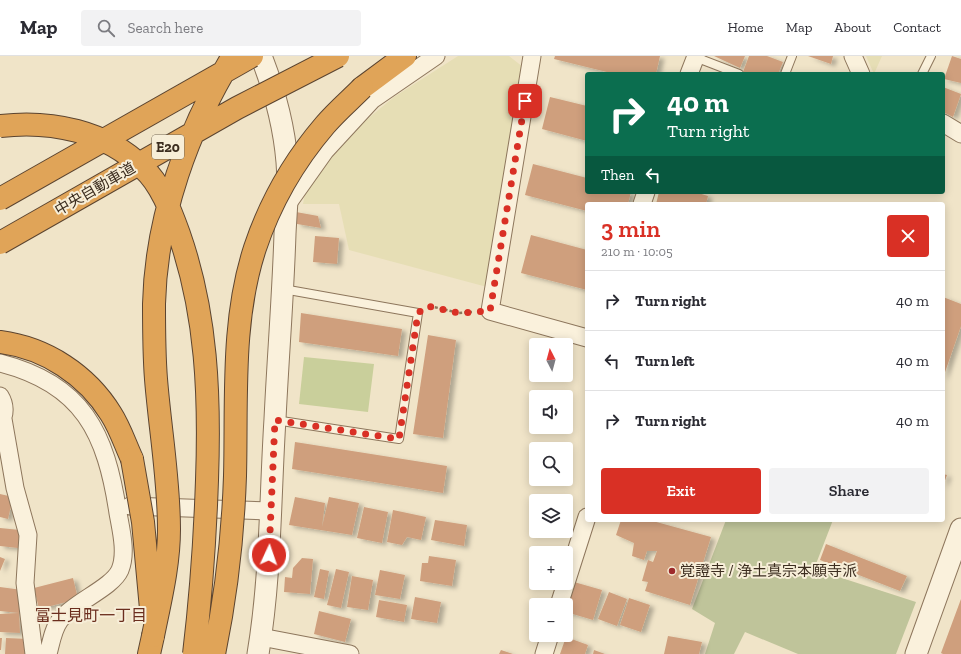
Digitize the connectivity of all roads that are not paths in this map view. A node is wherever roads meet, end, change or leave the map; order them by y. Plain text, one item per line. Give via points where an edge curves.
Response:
1 (233, 56) edge
2 (252, 56) edge
3 (261, 56) edge
4 (338, 56) edge
5 (404, 56) edge
6 (436, 56) edge
7 (532, 56) edge
8 (792, 56) edge
9 (853, 56) edge
10 (931, 56) edge
11 (695, 57) edge
12 (690, 72) edge
13 (734, 72) edge
14 (786, 72) edge
15 (860, 72) edge
16 (923, 72) edge
17 (945, 125) edge
18 (0, 126) edge
19 (961, 134) edge
20 (0, 198) edge
21 (286, 206) junction
22 (0, 243) edge
23 (284, 289) junction
24 (585, 337) edge
25 (0, 342) edge
26 (0, 363) edge
27 (0, 396) edge
28 (275, 420) junction
29 (2, 421) edge
30 (117, 505) junction
31 (271, 511) junction
32 (585, 522) edge
33 (960, 532) edge
34 (561, 598) edge
35 (548, 642) edge
36 (151, 645) edge
37 (259, 645) edge
38 (34, 654) edge
39 (48, 654) edge
40 (194, 654) edge
41 (214, 654) edge
42 (350, 654) edge
43 (544, 654) edge
44 (916, 654) edge

1 - 36 highway, bridge via 206,104 189,144 166,217 158,258 154,302 155,365 168,493 169,530 167,563
2 - 20 highway, E20, bridge
3 - 21 street via 280,118 287,162
4 - 22 highway, 中央自動車道 / E20, bridge via 236,108
5 - 41 highway, bridge via 362,88 326,124 296,165 273,204 255,248 242,302 238,349 233,520 222,612
6 - 21 street via 372,100 325,151
7 - 24 street via 490,311
8 - 14 lane
9 - 15 street
10 - 16 lane
11 - 12 street
11 - 13 lane
17 - 19 street
18 - 40 highway, bridge via 34,124 67,128 97,137 123,150 144,169 159,190 175,222 196,290 206,371 208,448 205,547
21 - 23 street
23 - 28 street
23 - 28 lane via 418,313 399,439
25 - 36 highway, bridge via 41,352 63,364 98,396 111,414 132,459 138,487 147,558
26 - 30 street via 20,368 38,377 79,405 90,420 104,451
27 - 29 street via 4,402
28 - 31 street
29 - 38 street via 15,488 28,535 25,583
30 - 31 street
30 - 39 street via 122,553 120,571 106,585 59,620
31 - 37 street via 266,599
32 - 34 street
33 - 44 street
35 - 43 street
37 - 42 street

